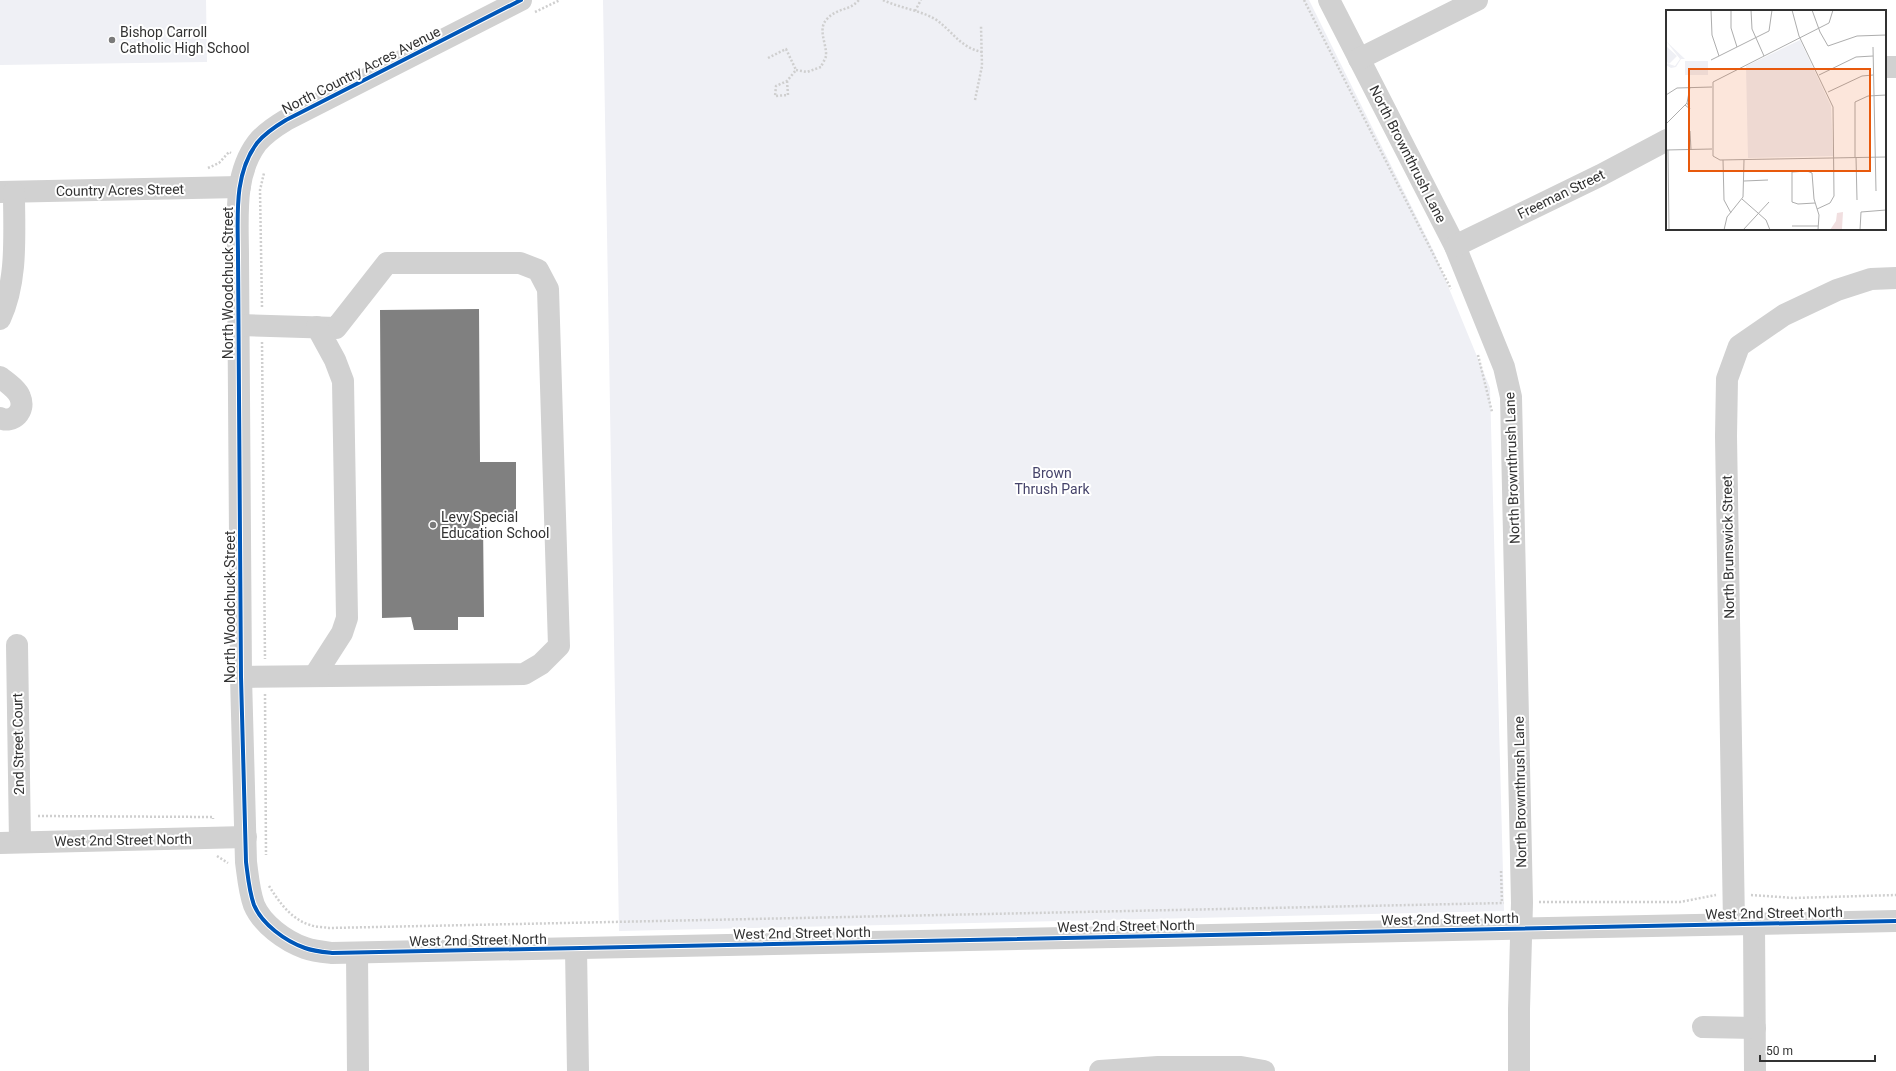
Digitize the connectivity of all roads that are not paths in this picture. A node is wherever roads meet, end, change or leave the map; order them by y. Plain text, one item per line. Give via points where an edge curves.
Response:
1 (1329, 0) edge
2 (1478, 0) edge
3 (527, 7) edge
4 (1359, 59) junction
5 (1666, 141) edge
6 (240, 187) junction
7 (7, 192) edge
8 (1455, 246) junction
9 (1896, 278) edge
10 (0, 319) edge
11 (240, 325) junction
12 (317, 327) junction
13 (0, 376) edge
14 (0, 418) edge
15 (17, 645) dead end
16 (315, 676) junction
17 (241, 677) junction
18 (246, 838) junction
19 (10, 843) edge
20 (1896, 921) edge
21 (1744, 924) junction
22 (1522, 929) junction
23 (576, 949) junction
24 (357, 953) junction
25 (1704, 1027) dead end
26 (1755, 1028) junction
27 (358, 1071) edge
28 (578, 1071) edge
29 (1100, 1071) edge
30 (1264, 1071) edge
31 (1519, 1071) edge
32 (1755, 1071) edge

1 - 4 street, North Brownthrush Lane
2 - 4 street
3 - 6 street, North Country Acres Avenue via 286,120 258,142 248,159
4 - 8 street, North Brownthrush Lane
5 - 8 street, Freeman Street
6 - 7 street, Country Acres Street
6 - 11 street, North Woodchuck Street
7 - 10 street via 14,248 9,292
8 - 22 street, North Brownthrush Lane via 1504,367 1511,397 1512,903
9 - 21 street, North Brunswick Street via 1871,279 1837,290 1784,315 1739,346 1727,379 1734,895
11 - 12 street
11 - 17 street, North Woodchuck Street
12 - 16 street via 343,381 347,618 342,633
12 - 16 street via 336,328 387,263 520,263 538,270 548,289 559,646 541,664 524,674
13 - 14 street via 20,396 22,404 21,410 12,419 5,421
15 - 19 street, 2nd Street Court
16 - 17 street
17 - 18 street, North Woodchuck Street
18 - 19 street, West 2nd Street North
18 - 24 street, North Woodchuck Street via 249,890 255,906 268,924 284,938 305,948 332,953
20 - 21 street, West 2nd Street North
21 - 22 street, West 2nd Street North
21 - 26 street, North Brunswick Street
22 - 23 street, West 2nd Street North
22 - 31 street, North Brownthrush Lane
23 - 24 street, West 2nd Street North
23 - 28 street
24 - 27 street
25 - 26 street
26 - 32 street, North Brunswick Street
29 - 30 street via 1158,1067 1241,1067

